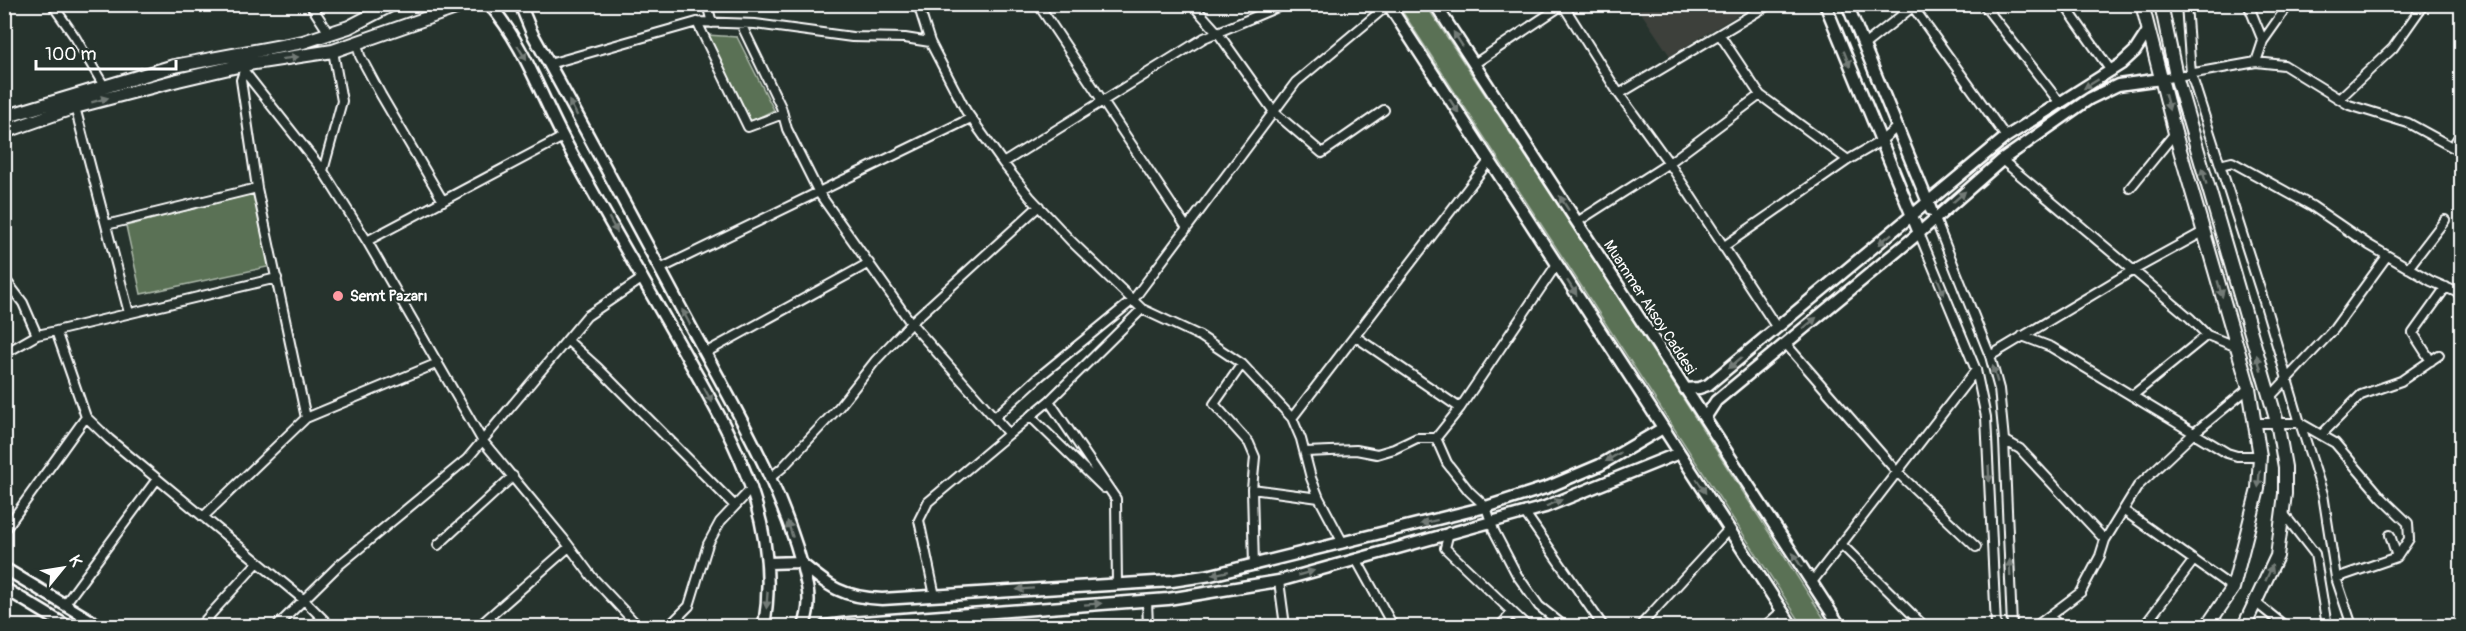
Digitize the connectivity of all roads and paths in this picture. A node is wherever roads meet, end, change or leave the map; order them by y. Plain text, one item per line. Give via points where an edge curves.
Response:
1 (52, 4) edge
2 (310, 4) edge
3 (393, 4) edge
4 (466, 4) edge
5 (489, 4) edge
6 (520, 4) edge
7 (707, 4) edge
8 (918, 4) edge
9 (1038, 4) edge
10 (1192, 4) edge
11 (1285, 4) edge
12 (1435, 4) edge
13 (1770, 4) edge
14 (1825, 4) edge
15 (1847, 4) edge
16 (1983, 4) edge
17 (2064, 4) edge
18 (2142, 4) edge
19 (2161, 4) edge
20 (2186, 4) edge
21 (2248, 4) edge
22 (2289, 4) edge
23 (2424, 4) edge
24 (1388, 5) edge
25 (1563, 5) edge
26 (1915, 6) edge
27 (697, 22) junction
28 (712, 23) junction
29 (741, 24) junction
30 (2148, 31) junction
31 (329, 33) junction
32 (1218, 33) junction
33 (1720, 35) junction
34 (2264, 41) junction
35 (930, 42) junction
36 (357, 43) junction
37 (1863, 45) junction
38 (333, 51) junction
39 (2256, 62) junction
40 (549, 64) junction
41 (1474, 64) junction
42 (243, 68) junction
43 (2111, 71) junction
44 (2190, 74) junction
45 (2176, 76) junction
46 (2161, 79) junction
47 (104, 86) junction
48 (1619, 94) junction
49 (1760, 95) junction
50 (2339, 99) junction
51 (1102, 102) junction
52 (2061, 103) junction
53 (75, 107) junction
54 (1384, 110) dead end
55 (1274, 112) junction
56 (783, 114) junction
57 (4, 117) edge
58 (971, 118) junction
59 (1897, 127) junction
60 (583, 128) junction
61 (4, 132) edge
62 (2462, 132) edge
63 (2175, 133) junction
64 (563, 137) junction
65 (2006, 137) junction
66 (1881, 141) junction
67 (2452, 147) junction
68 (2462, 151) edge
69 (1489, 160) junction
70 (1848, 160) junction
71 (2002, 160) junction
72 (1003, 163) junction
73 (1669, 163) junction
74 (2220, 165) junction
75 (322, 171) junction
76 (257, 188) junction
77 (2130, 188) dead end
78 (819, 193) junction
79 (443, 201) junction
80 (1928, 204) junction
81 (1039, 206) junction
82 (1912, 217) junction
83 (1935, 219) junction
84 (2445, 220) dead end
85 (1577, 222) junction
86 (106, 225) junction
87 (1187, 228) junction
88 (2203, 232) junction
89 (1919, 233) junction
90 (368, 241) junction
91 (1723, 247) junction
92 (2387, 256) junction
93 (869, 263) junction
94 (1557, 264) junction
95 (2408, 268) junction
96 (660, 269) junction
97 (2132, 271) junction
98 (4, 278) edge
99 (277, 278) junction
100 (643, 278) junction
101 (2446, 287) junction
102 (2461, 294) edge
103 (1133, 300) junction
104 (1142, 309) junction
105 (129, 313) junction
106 (911, 323) junction
107 (1777, 328) junction
108 (56, 331) junction
109 (37, 334) junction
110 (2206, 335) junction
111 (2022, 336) junction
112 (1356, 337) junction
113 (567, 340) junction
114 (1785, 343) junction
115 (2237, 347) junction
116 (705, 353) junction
117 (4, 354) edge
118 (2439, 355) dead end
119 (1990, 356) junction
120 (2431, 361) junction
121 (438, 363) junction
122 (1242, 364) junction
123 (1976, 370) junction
124 (2287, 379) junction
125 (2249, 388) junction
126 (1685, 389) junction
127 (2132, 396) junction
128 (2269, 398) junction
129 (1049, 401) junction
130 (1460, 408) junction
131 (1030, 416) junction
132 (86, 417) junction
133 (995, 417) junction
134 (306, 418) junction
135 (1292, 418) junction
136 (1705, 418) junction
137 (2277, 422) junction
138 (2256, 423) junction
139 (2300, 423) junction
140 (1663, 428) junction
141 (2194, 433) junction
142 (1009, 434) junction
143 (2321, 435) junction
144 (1436, 438) junction
145 (482, 440) junction
146 (2004, 440) junction
147 (1305, 452) junction
148 (1679, 453) junction
149 (2260, 456) junction
150 (1897, 472) junction
151 (513, 476) junction
152 (770, 478) junction
153 (157, 479) junction
154 (752, 488) junction
155 (1252, 489) junction
156 (1319, 498) junction
157 (1116, 499) junction
158 (734, 506) junction
159 (1486, 507) junction
160 (2123, 510) junction
161 (1525, 513) junction
162 (2283, 513) junction
163 (203, 517) junction
164 (1491, 523) junction
165 (1729, 529) junction
166 (4, 531) edge
167 (1449, 532) junction
168 (2390, 535) dead end
169 (2105, 540) junction
170 (1343, 543) junction
171 (1841, 544) junction
172 (438, 545) dead end
173 (1976, 547) dead end
174 (569, 548) junction
175 (2397, 557) junction
176 (1356, 559) junction
177 (2194, 560) junction
178 (258, 562) junction
179 (800, 562) junction
180 (769, 563) junction
181 (1254, 566) junction
182 (4, 568) edge
183 (2337, 578) junction
184 (1279, 581) junction
185 (1812, 582) junction
186 (1117, 585) junction
187 (4, 588) edge
188 (2233, 588) junction
189 (935, 596) junction
190 (304, 600) junction
191 (1147, 601) junction
192 (2256, 602) junction
193 (65, 604) junction
194 (1782, 611) junction
195 (1512, 614) junction
196 (2049, 617) junction
197 (944, 621) edge
198 (65, 626) edge
199 (830, 626) edge
200 (100, 627) edge
201 (201, 627) edge
202 (277, 627) edge
203 (330, 627) edge
204 (478, 627) edge
205 (638, 627) edge
206 (669, 627) edge
207 (764, 627) edge
208 (804, 627) edge
209 (825, 627) edge
210 (1148, 627) edge
211 (1285, 627) edge
212 (1393, 627) edge
213 (1500, 627) edge
214 (1527, 627) edge
215 (1564, 627) edge
216 (1603, 627) edge
217 (1640, 627) edge
218 (1765, 627) edge
219 (1792, 627) edge
220 (1840, 627) edge
221 (1924, 627) edge
222 (1996, 627) edge
223 (2012, 627) edge
224 (2036, 627) edge
225 (2061, 627) edge
226 (2145, 627) edge
227 (2207, 627) edge
228 (2244, 627) edge
229 (2285, 627) edge
230 (2327, 627) edge
231 (2352, 627) edge

1 - 47 street
2 - 31 street
3 - 31 main road
4 - 36 main road
5 -> 64 street via 533,72
6 - 40 street
7 - 28 street
8 - 35 street
9 - 51 street
10 - 32 street
11 - 32 street
41 -> 12 street, Muammer Aksoy Caddesi
13 - 33 street
14 -> 66 street
15 - 37 street
16 - 52 street
17 - 43 street
18 - 30 main road
19 - 45 main road
20 - 44 street
21 - 34 street
22 - 34 street
23 - 50 street via 2393,48
24 - 55 street via 1296,82
24 -> 69 street
25 - 41 street
25 - 48 street
26 - 37 street
26 - 65 street
27 - 28 street
27 - 40 street
27 - 56 street via 748,127
28 - 29 street
29 - 35 street via 852,38
29 - 56 street
30 - 43 street via 2135,51
30 - 46 main road
31 - 47 main road via 303,42 174,66
32 - 51 street
32 - 55 street
33 - 48 street
33 - 49 street
34 - 39 street
35 - 58 street
36 - 38 main road
36 - 79 street via 381,95
37 - 59 street
42 -> 38 main road
38 - 75 street via 342,101
39 - 44 street
39 - 50 street via 2284,65
60 -> 40 street
85 -> 41 street, Muammer Aksoy Caddesi
53 -> 42 main road
42 - 75 street
42 - 76 street via 241,80
43 -> 52 street
44 - 45 street
44 - 74 street
45 - 46 street
128 -> 45 main road
46 -> 63 main road
46 - 71 street via 2118,86 2089,99
47 - 57 main road
48 - 73 street
49 - 70 street
49 - 73 street
50 - 67 street via 2408,123
51 - 72 street
51 - 87 street
52 - 65 street
53 - 61 main road
53 - 86 street
54 - 55 street via 1322,153
55 - 87 street
56 - 78 street
58 - 72 street
58 - 78 street
59 - 66 street
59 - 80 street
60 - 64 street
60 - 96 street
62 - 67 street
63 - 77 street
63 - 88 main road
64 - 79 street
64 -> 100 street
65 - 80 street
66 - 70 street
66 - 82 street
67 - 68 street
69 - 94 street
69 - 112 street
70 - 91 street
83 -> 71 street
71 - 97 street
72 - 81 street
73 - 85 street
73 - 91 street
74 - 92 street via 2232,162 2312,206
74 - 124 street
75 - 90 street
76 - 86 street
76 - 99 street
78 - 93 street
78 - 96 street
79 - 90 street
80 - 82 street
80 - 83 street
81 - 103 street
81 - 106 street
82 - 89 street
82 -> 107 street
83 - 89 street
83 - 119 street
84 - 95 street
85 - 126 street, Muammer Aksoy Caddesi
86 - 105 street
87 - 103 street
88 - 97 street
88 -> 115 main road
114 -> 89 street
89 -> 123 street
90 - 121 street
91 - 107 street
92 - 95 street
92 - 124 street via 2334,329
93 - 106 street
93 - 116 street
94 - 130 street
94 -> 140 street
95 - 101 street
96 - 100 street
116 -> 96 street
97 - 110 street
97 - 111 street
98 - 109 street via 23,303
99 - 105 street
99 - 134 street
100 - 113 street via 587,316
100 -> 154 street via 718,414
101 - 102 street
101 - 120 street via 2413,333
103 - 104 street
103 - 133 street
104 - 122 street via 1200,336
104 - 129 street
105 - 108 street
106 - 133 street
106 - 152 street via 839,407
107 -> 126 street via 1708,385
108 - 109 street
108 - 132 street
109 - 117 street
110 - 115 street
110 - 127 street
111 - 119 street
111 - 127 street via 2050,347
112 - 130 street
112 - 135 street
113 - 145 street
113 - 158 street
114 - 136 street via 1716,401
114 - 150 street
115 - 125 main road
116 - 152 street
118 - 120 street
146 -> 119 street via 1999,389
120 - 143 street via 2401,381 2361,395
121 - 134 street
121 - 145 street
122 - 135 street
122 - 155 street via 1214,404 1249,443 1255,457
123 - 150 street
123 -> 222 street via 1986,417
124 - 128 street
124 - 139 street
125 - 138 main road
125 - 141 street
126 - 136 street, Muammer Aksoy Caddesi
127 - 141 street
128 - 137 main road
129 - 131 street
129 - 157 street
130 - 144 street
131 - 142 street
131 - 157 street
132 - 153 street
132 - 166 street
133 - 142 street
134 - 163 street
135 - 147 street
185 -> 136 street, Muammer Aksoy Caddesi
137 - 138 street
137 - 139 street
137 - 162 main road via 2285,467
138 - 149 main road
139 - 143 street
139 - 183 street via 2323,494
140 - 148 street
140 -> 159 street via 1600,465
141 - 149 street via 2227,453
141 - 160 street via 2138,486
142 - 189 street via 928,502 919,520
143 - 175 street via 2335,443 2408,523 2409,539
144 - 147 street via 1417,438 1377,454 1356,450
144 - 159 street via 1447,463
145 - 151 street
145 - 190 street via 467,459 338,566
146 - 169 street via 2020,449
223 -> 146 street
147 - 156 street
161 -> 148 street
148 -> 165 street
149 -> 188 main road via 2258,489
150 - 171 street
150 - 173 street
151 - 172 street
151 - 174 street
179 -> 152 street
153 - 163 street
153 - 193 street
154 - 158 street
154 - 180 street
155 - 156 street
155 - 181 street
156 - 170 street
157 - 186 street
158 - 206 street via 708,544 689,606
159 - 164 street
159 -> 170 street
160 - 169 street
160 - 177 street
161 - 164 street
161 - 216 street
192 -> 162 main road via 2277,556
162 - 230 street via 2315,554
163 - 178 street
164 - 167 street
164 - 215 street via 1522,583 1539,606
165 - 194 street
165 - 217 street
167 - 176 street
167 - 195 street via 1444,548
168 - 175 street
169 - 196 street via 2081,591
170 - 176 street
170 - 181 street
171 - 185 street
171 - 221 street
174 - 204 street
174 - 205 street
175 - 183 street
184 -> 176 street
176 - 212 street
177 - 188 street
177 - 226 street
178 - 190 street
178 - 201 street
179 - 180 street
179 - 189 street via 830,587 855,598
179 - 208 street via 808,588
180 -> 207 street
181 -> 186 street via 1192,578
182 - 193 street
183 - 231 street
184 - 191 street
184 - 211 street
185 - 220 street, Muammer Aksoy Caddesi
186 -> 189 street
187 - 198 street
188 - 227 main road
190 - 202 street
190 - 203 street
197 -> 191 street
191 - 210 street
192 - 228 main road
192 - 229 street
193 - 200 street
194 - 218 street
194 - 219 street
195 - 213 street
195 - 214 street
196 - 224 street
196 - 225 street
197 - 199 street
199 - 209 street

